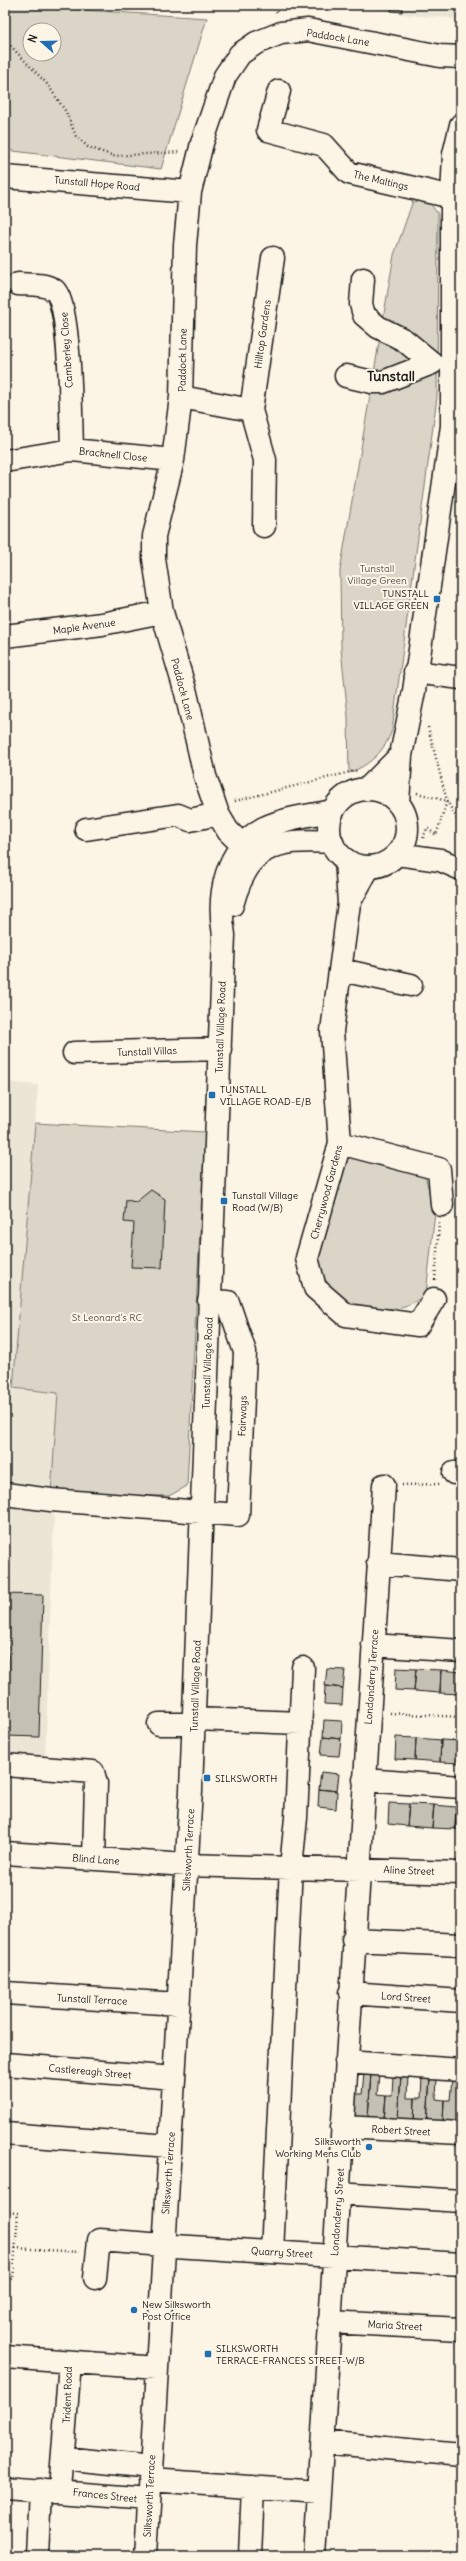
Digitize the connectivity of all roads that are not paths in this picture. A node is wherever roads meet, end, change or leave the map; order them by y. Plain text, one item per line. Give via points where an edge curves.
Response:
1 (450, 56) edge
2 (461, 73) edge
3 (279, 91) dead end
4 (461, 125) edge
5 (5, 177) edge
6 (190, 192) junction
7 (452, 197) junction
8 (273, 258) dead end
9 (363, 279) dead end
10 (18, 284) dead end
11 (432, 363) junction
12 (454, 366) junction
13 (346, 376) dead end
14 (181, 397) junction
15 (251, 410) junction
16 (72, 450) junction
17 (173, 460) junction
18 (5, 461) edge
19 (264, 526) dead end
20 (162, 612) junction
21 (5, 636) edge
22 (415, 672) junction
23 (461, 678) edge
24 (402, 755) junction
25 (367, 789) junction
26 (398, 803) junction
27 (333, 811) junction
28 (218, 814) junction
29 (406, 823) junction
30 (86, 828) dead end
31 (332, 842) junction
32 (249, 852) junction
33 (397, 854) junction
34 (346, 860) junction
35 (440, 860) junction
36 (369, 867) junction
37 (461, 870) edge
38 (349, 903) junction
39 (341, 970) junction
40 (411, 985) dead end
41 (220, 1049) junction
42 (74, 1053) dead end
43 (340, 1143) junction
44 (442, 1205) road end
45 (434, 1299) road end
46 (209, 1301) junction
47 (384, 1485) road end
48 (5, 1494) edge
49 (202, 1512) junction
50 (378, 1563) junction
51 (461, 1570) edge
52 (373, 1645) junction
53 (461, 1651) edge
54 (303, 1668) dead end
55 (194, 1721) junction
56 (301, 1723) junction
57 (159, 1724) dead end
58 (5, 1765) edge
59 (364, 1780) junction
60 (461, 1787) edge
61 (191, 1790) joint
62 (5, 1854) edge
63 (94, 1859) junction
64 (187, 1865) junction
65 (291, 1867) junction
66 (358, 1868) junction
67 (461, 1873) edge
68 (353, 1940) junction
69 (461, 1945) edge
70 (350, 1993) junction
71 (5, 1994) edge
72 (461, 2000) edge
73 (178, 2004) junction
74 (346, 2062) junction
75 (5, 2064) edge
76 (461, 2070) edge
77 (174, 2078) junction
78 (342, 2126) junction
79 (461, 2133) edge
80 (5, 2134) edge
81 (170, 2146) junction
82 (338, 2193) junction
83 (461, 2201) edge
84 (169, 2246) junction
85 (272, 2252) junction
86 (334, 2255) junction
87 (461, 2264) edge
88 (95, 2278) dead end
89 (330, 2322) junction
90 (461, 2329) edge
91 (5, 2357) edge
92 (70, 2362) junction
93 (157, 2368) junction
94 (322, 2442) junction
95 (461, 2455) edge
96 (63, 2458) junction
97 (150, 2482) junction
98 (253, 2487) junction
99 (5, 2488) edge
100 (50, 2490) junction
101 (319, 2492) junction
102 (37, 2556) edge
103 (146, 2556) edge
104 (250, 2556) edge
105 (315, 2556) edge

1 - 2 street, Paddock Lane
1 - 6 street, Paddock Lane via 308,30 281,33 256,43 240,54 225,76 200,149
3 - 7 street, The Maltings via 268,130 324,145 349,173
4 - 7 street via 454,154
5 - 6 street, Tunstall Hope Road
6 - 14 street, Paddock Lane via 185,245
7 - 12 street
8 - 15 street, Hilltop Gardens
9 - 11 street via 361,304 364,315 378,327 404,340
10 - 16 street, Camberley Close via 41,285 54,290 61,299 66,322
11 - 12 street
11 - 13 street via 383,382
12 - 22 street via 452,426 446,483
14 - 15 street
14 - 17 street, Paddock Lane
15 - 19 street, Hilltop Gardens via 265,460
16 - 17 street, Bracknell Close
16 - 18 street, Bracknell Close
17 - 20 street, Paddock Lane via 154,536 154,559
20 - 21 street, Maple Avenue via 102,624
20 - 28 street, Paddock Lane via 186,693 205,776
22 - 23 street
22 - 24 street via 413,698
24 - 25 street
24 - 26 street
25 - 26 street via 379,790
25 - 27 street via 348,795
26 - 29 street
27 - 31 street via 329,821
27 - 32 street, Tunstall Village Road via 264,828
28 - 30 street via 190,820 178,815
28 - 32 street, Paddock Lane via 228,831
29 - 33 street via 406,834
29 - 35 street
31 - 32 street, Tunstall Village Road via 305,840
31 - 34 street via 337,852
32 - 41 street, Tunstall Village Road via 232,858 226,873 222,907 224,935
33 - 35 street
33 - 36 street via 384,863
34 - 36 street
34 - 38 street, Cherrywood Gardens
35 - 37 street
36 - 38 street, Cherrywood Gardens
38 - 39 street, Cherrywood Gardens
39 - 40 street
39 - 43 street, Cherrywood Gardens via 332,1031
41 - 42 street, Tunstall Villas
41 - 46 street, Tunstall Village Road
43 - 44 street via 439,1169
43 - 45 street, Cherrywood Gardens via 308,1258 315,1288 346,1315 418,1325
46 - 49 street, Tunstall Village Road
46 - 49 street, Fairways via 228,1302 245,1352 238,1515
47 - 50 street, Londonderry Terrace
48 - 49 street
49 - 55 street, Tunstall Village Road
50 - 51 street
50 - 52 street, Londonderry Terrace
52 - 53 street
52 - 59 street, Londonderry Terrace
54 - 56 street
55 - 56 street
55 - 57 street
55 - 61 street, Tunstall Village Road
56 - 65 street
58 - 63 street via 93,1772 96,1783
59 - 60 street
59 - 66 street, Londonderry Terrace
61 - 64 street, Silksworth Terrace
62 - 63 street, Blind Lane
63 - 64 street, Blind Lane
64 - 65 street, Blind Lane
64 - 73 street, Silksworth Terrace
65 - 66 street, Aline Street
65 - 85 street
66 - 67 street, Aline Street
66 - 68 street, Londonderry Street
68 - 69 street
68 - 70 street, Londonderry Street
70 - 72 street, Lord Street
70 - 74 street, Londonderry Street
71 - 73 street, Tunstall Terrace
73 - 77 street, Silksworth Terrace
74 - 76 street
74 - 78 street, Londonderry Street
75 - 77 street, Castlereagh Street
77 - 81 street, Silksworth Terrace
78 - 79 street, Robert Street
78 - 82 street, Londonderry Street
80 - 81 street
81 - 84 street, Silksworth Terrace
82 - 83 street
82 - 86 street, Londonderry Street
84 - 85 street, Quarry Street
84 - 88 street, Quarry Street via 98,2246
84 - 93 street, Silksworth Terrace
85 - 86 street, Quarry Street
86 - 87 street, Quarry Street
86 - 89 street, Londonderry Street
89 - 90 street, Maria Street
89 - 94 street, Londonderry Street
91 - 92 street, Trident Road
92 - 93 street
92 - 96 street, Trident Road
93 - 97 street, Silksworth Terrace
94 - 95 street
94 - 101 street, Londonderry Street
96 - 97 street
96 - 100 street, Trident Road
97 - 98 street
97 - 100 street, Frances Street
97 - 103 street, Silksworth Terrace
98 - 101 street
98 - 104 street
99 - 100 street, Frances Street
100 - 102 street, Trident Road
101 - 105 street, Londonderry Street

